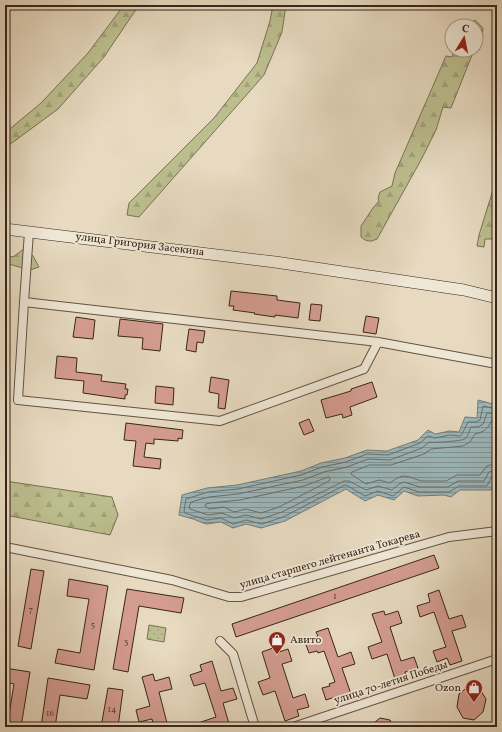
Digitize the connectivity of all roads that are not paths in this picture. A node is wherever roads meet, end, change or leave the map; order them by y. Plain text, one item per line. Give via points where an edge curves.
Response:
1 (5, 229) edge
2 (29, 232) junction
3 (497, 298) edge
4 (24, 302) junction
5 (378, 342) junction
6 (497, 364) edge
7 (497, 531) edge
8 (5, 547) edge
9 (220, 641) dead end
10 (497, 659) edge
11 (255, 727) edge
12 (292, 727) edge

1 - 2 main road, улица Григория Засекина
2 - 3 main road, улица Григория Засекина via 276,262 464,290
2 - 4 street
4 - 5 street
4 - 5 street via 18,400 220,420 364,369
5 - 6 street
7 - 8 street, улица старшего лейтенанта Токарева via 450,537 262,592 235,597 172,580
9 - 11 street via 233,654
10 - 12 street, улица 70-летия Победы

